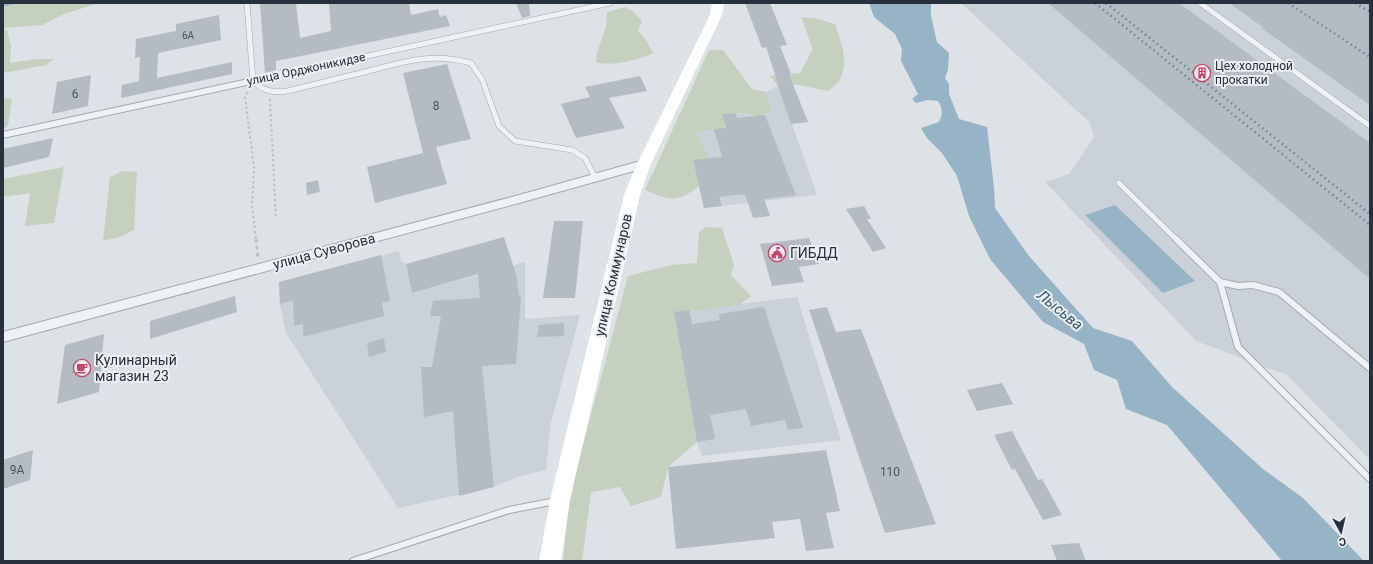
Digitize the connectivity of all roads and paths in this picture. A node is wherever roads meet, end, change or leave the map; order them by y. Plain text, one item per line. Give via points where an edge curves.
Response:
1 (247, 3) edge
2 (610, 3) edge
3 (1200, 3) edge
4 (717, 4) edge
5 (253, 81) junction
6 (270, 92) junction
7 (1370, 126) edge
8 (3, 135) edge
9 (644, 164) junction
10 (595, 177) junction
11 (1119, 183) dead end
12 (276, 219) dead end
13 (260, 268) junction
14 (1220, 282) junction
15 (3, 337) edge
16 (1370, 368) edge
17 (1370, 479) edge
18 (560, 500) junction
19 (353, 561) edge
20 (550, 561) edge

1 - 5 lane
2 - 5 lane, улица Орджоникидзе
3 - 7 lane
4 - 9 main road, улица Коммунаров via 716,15
5 - 6 lane via 263,91
5 - 8 street, улица Орджоникидзе
5 - 13 path via 245,97 254,166 252,207
6 - 10 lane via 287,91 417,59 452,57 472,63 482,79 499,126 515,141 572,150 585,158
6 - 12 path
9 - 10 street, улица Суворова
9 - 18 main road, улица Коммунаров via 632,195
10 - 13 street, улица Суворова
11 - 14 lane
13 - 15 street, улица Суворова
14 - 16 lane via 1238,286 1253,285 1279,292
14 - 17 lane via 1238,346
18 - 19 lane via 510,510
18 - 20 main road, улица Коммунаров

